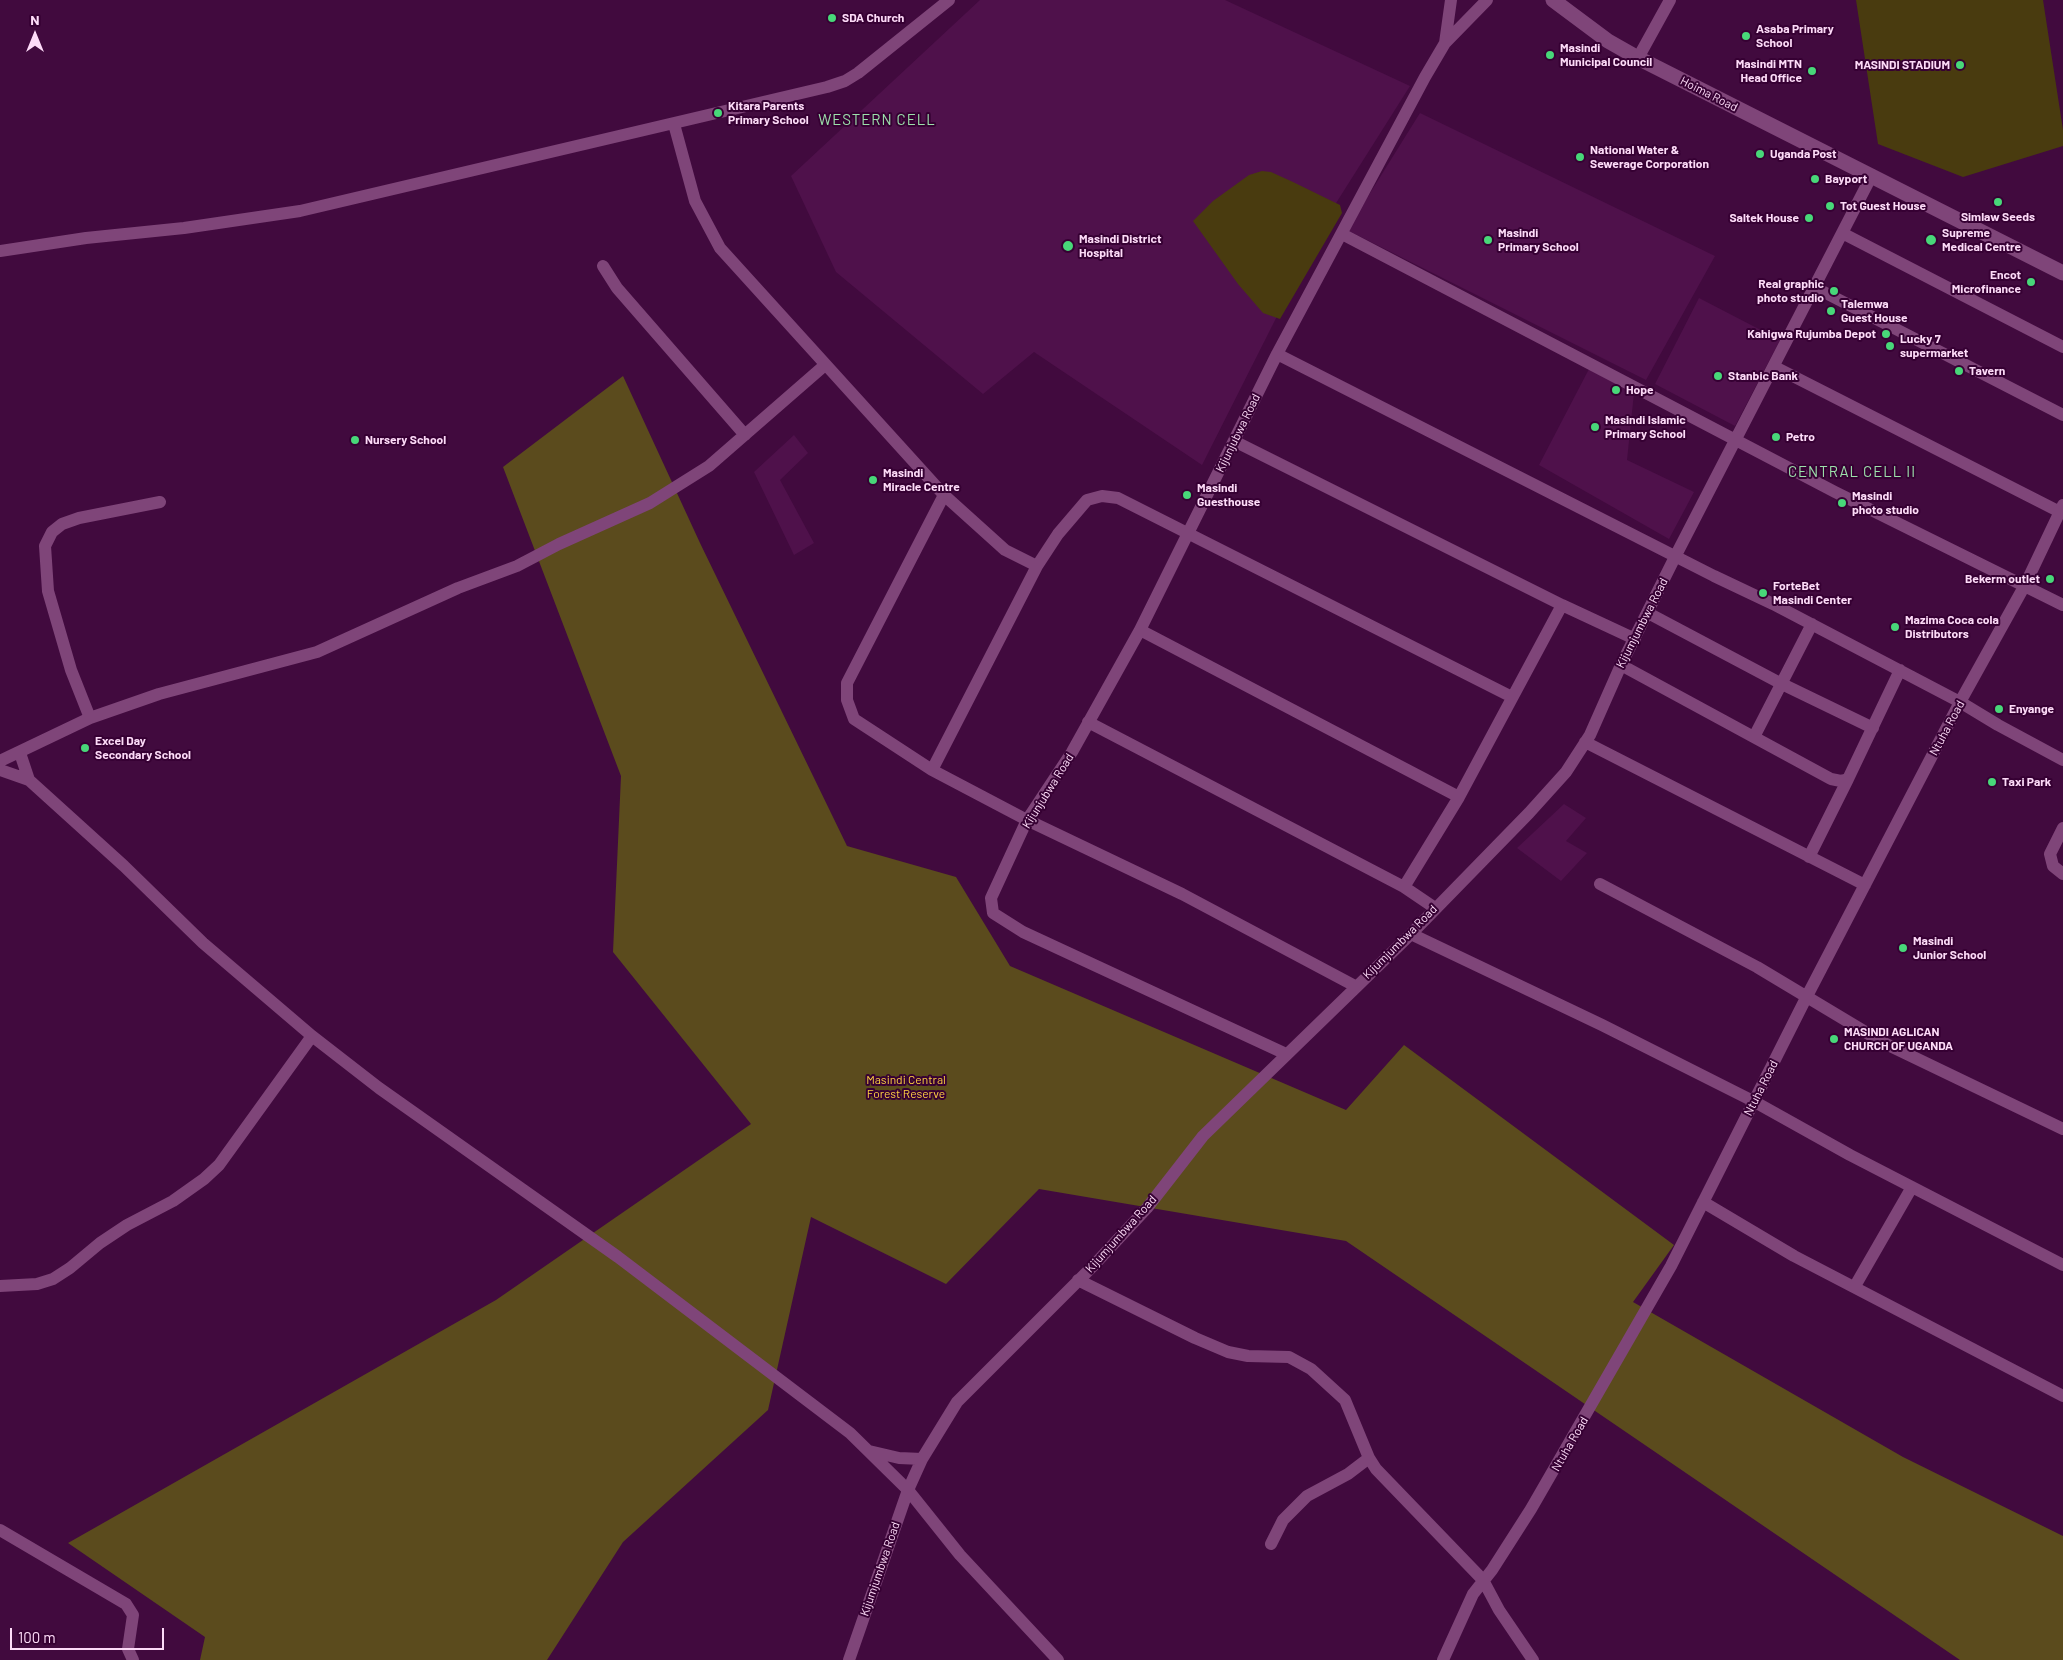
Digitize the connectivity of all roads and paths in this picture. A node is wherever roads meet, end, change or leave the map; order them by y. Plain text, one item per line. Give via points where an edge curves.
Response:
1 (949, 0) edge
2 (1451, 0) edge
3 (1487, 0) edge
4 (1553, 0) edge
5 (1670, 0) edge
6 (1445, 43) junction
7 (1638, 58) junction
8 (674, 124) junction
9 (1872, 175) junction
10 (1342, 234) junction
11 (1844, 234) junction
12 (0, 251) edge
13 (603, 266) dead end
14 (2063, 273) edge
15 (1816, 288) junction
16 (2063, 347) edge
17 (1277, 354) junction
18 (826, 365) junction
19 (1775, 367) junction
20 (2063, 415) edge
21 (745, 435) junction
22 (1736, 440) junction
23 (1234, 442) junction
24 (944, 495) junction
25 (160, 502) dead end
26 (2062, 508) edge
27 (1189, 534) junction
28 (1676, 555) junction
29 (1038, 566) junction
30 (2025, 585) junction
31 (2063, 605) edge
32 (1562, 606) junction
33 (1648, 614) junction
34 (1812, 624) junction
35 (1140, 630) junction
36 (1635, 639) junction
37 (1621, 665) junction
38 (1900, 670) junction
39 (1780, 683) junction
40 (1512, 697) junction
41 (1960, 702) junction
42 (90, 718) junction
43 (1088, 722) junction
44 (1873, 728) junction
45 (1754, 737) junction
46 (1584, 742) junction
47 (20, 753) junction
48 (2063, 760) edge
49 (0, 761) edge
50 (0, 770) edge
51 (932, 770) junction
52 (1848, 779) junction
53 (30, 780) junction
54 (1460, 798) junction
55 (1027, 820) junction
56 (2063, 828) edge
57 (1809, 857) junction
58 (2063, 874) edge
59 (1600, 884) dead end
60 (1865, 885) junction
61 (1404, 887) junction
62 (1434, 908) junction
63 (1411, 934) junction
64 (1355, 986) junction
65 (1806, 998) junction
66 (312, 1036) junction
67 (1286, 1054) junction
68 (1755, 1102) junction
69 (2063, 1129) edge
70 (1912, 1187) junction
71 (1703, 1202) junction
72 (2063, 1265) edge
73 (1078, 1280) junction
74 (0, 1286) edge
75 (1855, 1286) junction
76 (2063, 1396) edge
77 (869, 1451) junction
78 (1369, 1458) junction
79 (922, 1459) junction
80 (908, 1490) junction
81 (0, 1530) edge
82 (1271, 1544) dead end
83 (1483, 1580) junction
84 (851, 1654) edge
85 (133, 1660) edge
86 (1058, 1660) edge
87 (1443, 1660) edge
88 (1533, 1660) edge

1 - 8 street via 845,81
2 - 6 street
3 - 6 street, Kijunjubwa Road
4 - 7 main road, Hoima Road via 1608,41
5 - 7 street
6 - 10 street, Kijunjubwa Road
7 - 9 main road, Hoima Road
8 - 12 street via 300,211
8 - 18 street via 695,201 720,248
9 - 11 street, Kijumjumbwa Road
9 - 14 main road, Hoima Road
10 - 17 street, Kijunjubwa Road
10 - 22 street
11 - 15 street, Kijumjumbwa Road
11 - 16 street
13 - 21 street via 617,288
15 - 19 street, Kijumjumbwa Road
15 - 20 street
17 - 23 street, Kijunjubwa Road
17 - 28 street
18 - 21 street
18 - 24 street
19 - 22 street, Kijumjumbwa Road
19 - 26 street
21 - 42 street via 709,466 650,503 517,566 458,588 317,652 160,694
22 - 28 street, Kijumjumbwa Road
22 - 30 street
23 - 27 street, Kijunjubwa Road
23 - 32 street
24 - 29 street via 1005,550
24 - 51 street via 847,683 847,700 854,719
25 - 42 street via 62,524 52,532 45,546 48,591 71,670
26 - 30 street, Ntuha Road
27 - 29 street via 1118,498 1102,496 1087,500 1058,534
27 - 35 street, Kijunjubwa Road
27 - 40 street
28 - 33 street, Kijumjumbwa Road
28 - 34 street
29 - 51 street
30 - 31 street
30 - 41 street, Ntuha Road
32 - 36 street
32 - 40 street
33 - 36 street, Kijumjumbwa Road
33 - 39 street
34 - 38 street
34 - 39 street
35 - 43 street, Kijunjubwa Road
35 - 54 street
36 - 37 street, Kijumjumbwa Road
37 - 45 street
37 - 46 street, Kijumjumbwa Road
38 - 41 street
38 - 44 street
39 - 44 street
39 - 45 street
40 - 54 street
41 - 48 street
41 - 60 street, Ntuha Road
42 - 47 street
43 - 55 street, Kijunjubwa Road
43 - 61 street
44 - 52 street
45 - 52 street via 1831,779
46 - 57 street
46 - 62 street, Kijumjumbwa Road via 1566,772 1529,813
47 - 49 street
47 - 53 street
50 - 53 street
51 - 55 street
52 - 57 street
53 - 66 street via 203,943
54 - 61 street
55 - 64 street via 1182,894
55 - 67 street, Kijunjubwa Road via 992,898 994,914 1024,932
56 - 58 street via 2050,854 2050,861
57 - 60 street
59 - 65 street via 1757,967
60 - 65 street, Ntuha Road
61 - 62 street
62 - 63 street, Kijumjumbwa Road
63 - 64 street, Kijumjumbwa Road
63 - 68 street
64 - 67 street, Kijumjumbwa Road
65 - 68 street, Ntuha Road
65 - 69 street via 1882,1042
66 - 74 street via 219,1165 204,1179 173,1201 126,1225 53,1279 38,1284
66 - 77 street via 379,1088 618,1257 785,1382
67 - 73 street, Kijumjumbwa Road via 1203,1136 1147,1208
68 - 70 street
68 - 71 street, Ntuha Road
70 - 72 street
70 - 75 street
71 - 75 street via 1794,1256
71 - 83 street, Ntuha Road via 1639,1326 1531,1509
73 - 78 street via 1228,1352 1248,1356 1283,1356 1301,1362 1345,1400
73 - 79 street, Kijumjumbwa Road via 957,1402
75 - 76 street
77 - 79 street
77 - 80 street
78 - 82 street via 1348,1474 1307,1496 1284,1520
78 - 83 street
79 - 80 street, Kijumjumbwa Road
80 - 84 street, Kijumjumbwa Road
80 - 86 street via 960,1555
81 - 85 street via 126,1604 133,1616 128,1649
83 - 87 street, Ntuha Road via 1467,1605
83 - 88 street

